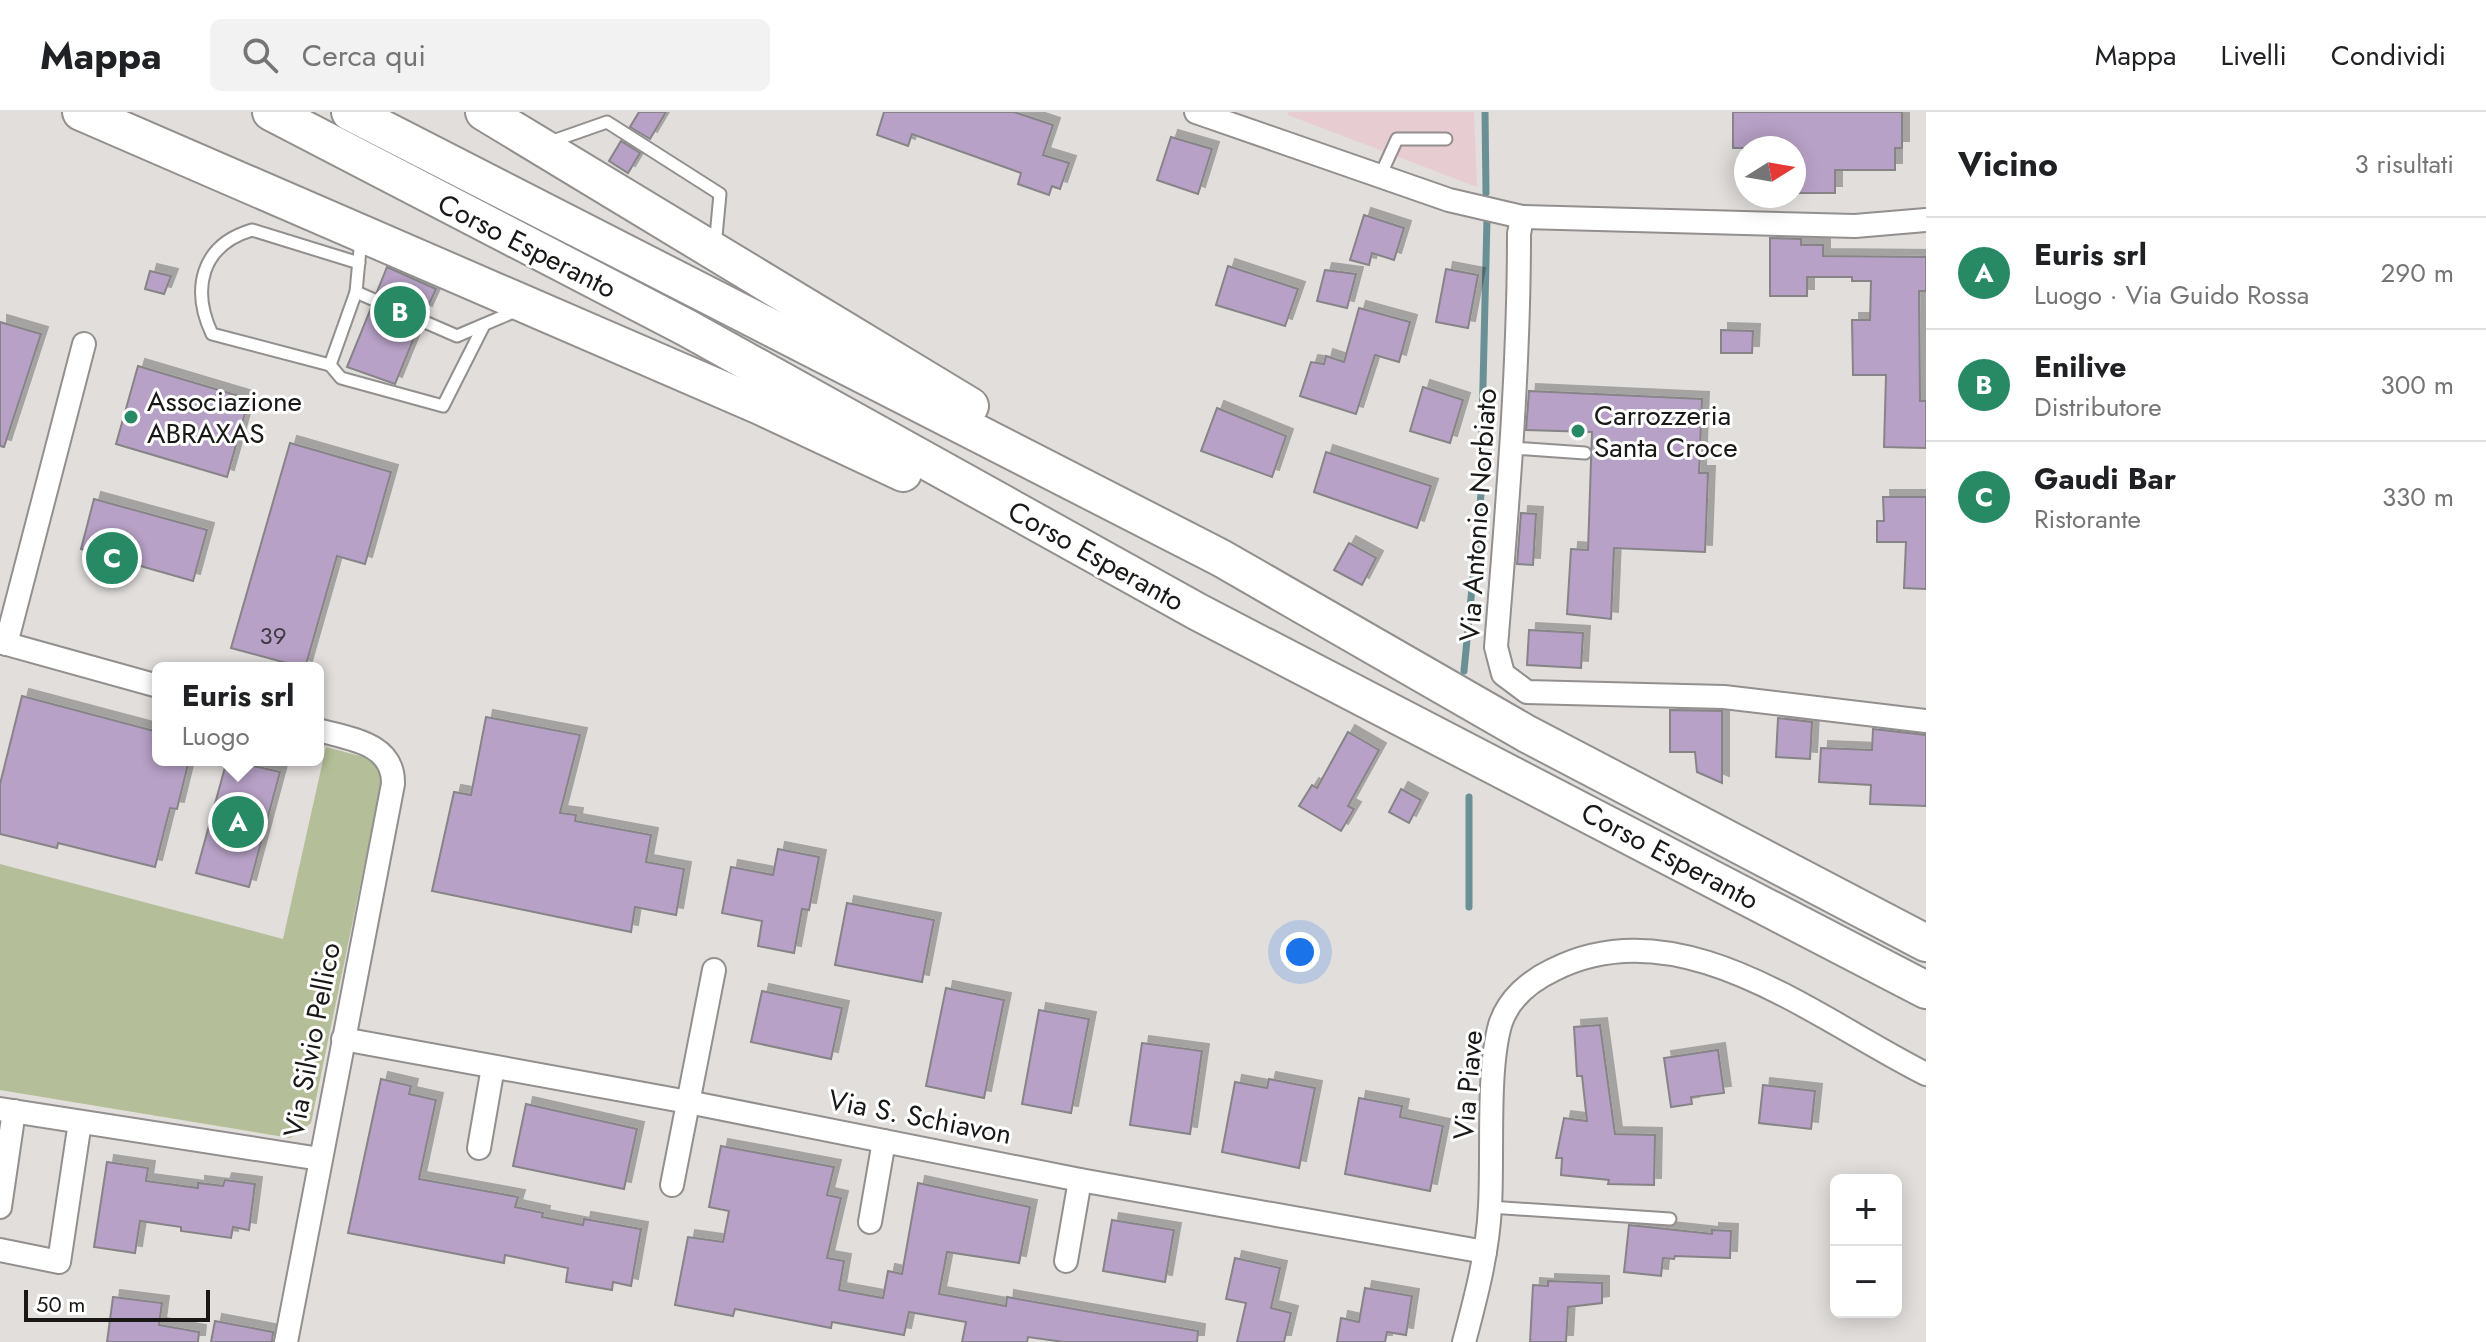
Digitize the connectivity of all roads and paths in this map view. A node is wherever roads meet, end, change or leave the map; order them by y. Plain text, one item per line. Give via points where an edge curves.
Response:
1 (81, 112) edge
2 (271, 112) edge
3 (350, 112) edge
4 (484, 112) edge
5 (1196, 112) edge
6 (1446, 139) dead end
7 (539, 145) junction
8 (1380, 176) junction
9 (1522, 217) junction
10 (1926, 220) edge
11 (360, 248) junction
12 (714, 251) junction
13 (356, 292) junction
14 (528, 306) junction
15 (484, 325) junction
16 (84, 344) dead end
17 (330, 365) junction
18 (1512, 448) junction
19 (1585, 453) dead end
20 (1221, 558) junction
21 (1198, 612) junction
22 (3, 643) edge
23 (152, 684) edge
24 (1926, 721) edge
25 (324, 732) edge
26 (1926, 943) edge
27 (714, 970) dead end
28 (1926, 990) edge
29 (343, 1039) junction
30 (493, 1067) junction
31 (1926, 1074) edge
32 (688, 1102) junction
33 (7, 1110) edge
34 (80, 1122) junction
35 (884, 1141) junction
36 (479, 1148) dead end
37 (320, 1159) junction
38 (1080, 1180) junction
39 (672, 1185) dead end
40 (0, 1207) edge
41 (1490, 1207) junction
42 (1670, 1219) dead end
43 (870, 1222) dead end
44 (0, 1250) edge
45 (1485, 1252) junction
46 (1066, 1261) dead end
47 (286, 1342) edge
48 (1464, 1342) edge

1 - 11 highway
2 - 21 highway, Corso Esperanto via 687,328
3 - 20 highway, Corso Esperanto
4 - 7 highway
5 - 8 street
6 - 8 lane via 1397,139
7 - 12 highway
7 - 12 lane via 607,122 720,194
8 - 9 street via 1462,204
9 - 10 street via 1855,226
9 - 18 street, Via Antonio Norbiato
11 - 13 lane
11 - 14 highway
11 - 17 lane via 252,230 215,249 204,273 200,308 212,334
12 - 20 highway
13 - 15 lane via 457,336
13 - 17 lane
14 - 15 lane
14 - 21 highway via 760,406
15 - 17 lane via 443,406 341,378
16 - 22 street
18 - 19 lane
18 - 24 street, Via Antonio Norbiato via 1496,647 1503,674 1527,692 1724,697
20 - 26 highway, Corso Esperanto via 1527,734
21 - 28 highway, Corso Esperanto
22 - 23 street
25 - 29 street, Via Silvio Pellico via 365,743 393,767
27 - 32 street
29 - 30 street, Via S. Schiavon
29 - 37 street, Via Silvio Pellico
30 - 32 street, Via S. Schiavon
30 - 36 street
31 - 41 street, Via Piave via 1804,1005 1704,962 1638,949 1605,950 1573,959 1520,991 1501,1022
32 - 35 street, Via S. Schiavon
32 - 39 street
33 - 34 street, Via Silvio Pellico
33 - 40 street
34 - 37 street, Via Silvio Pellico
34 - 44 street via 59,1262
35 - 38 street, Via S. Schiavon
35 - 43 street
37 - 47 street
38 - 45 street, Via S. Schiavon
38 - 46 street
41 - 42 lane
41 - 45 street, Via Piave
45 - 48 street, Via Piave

